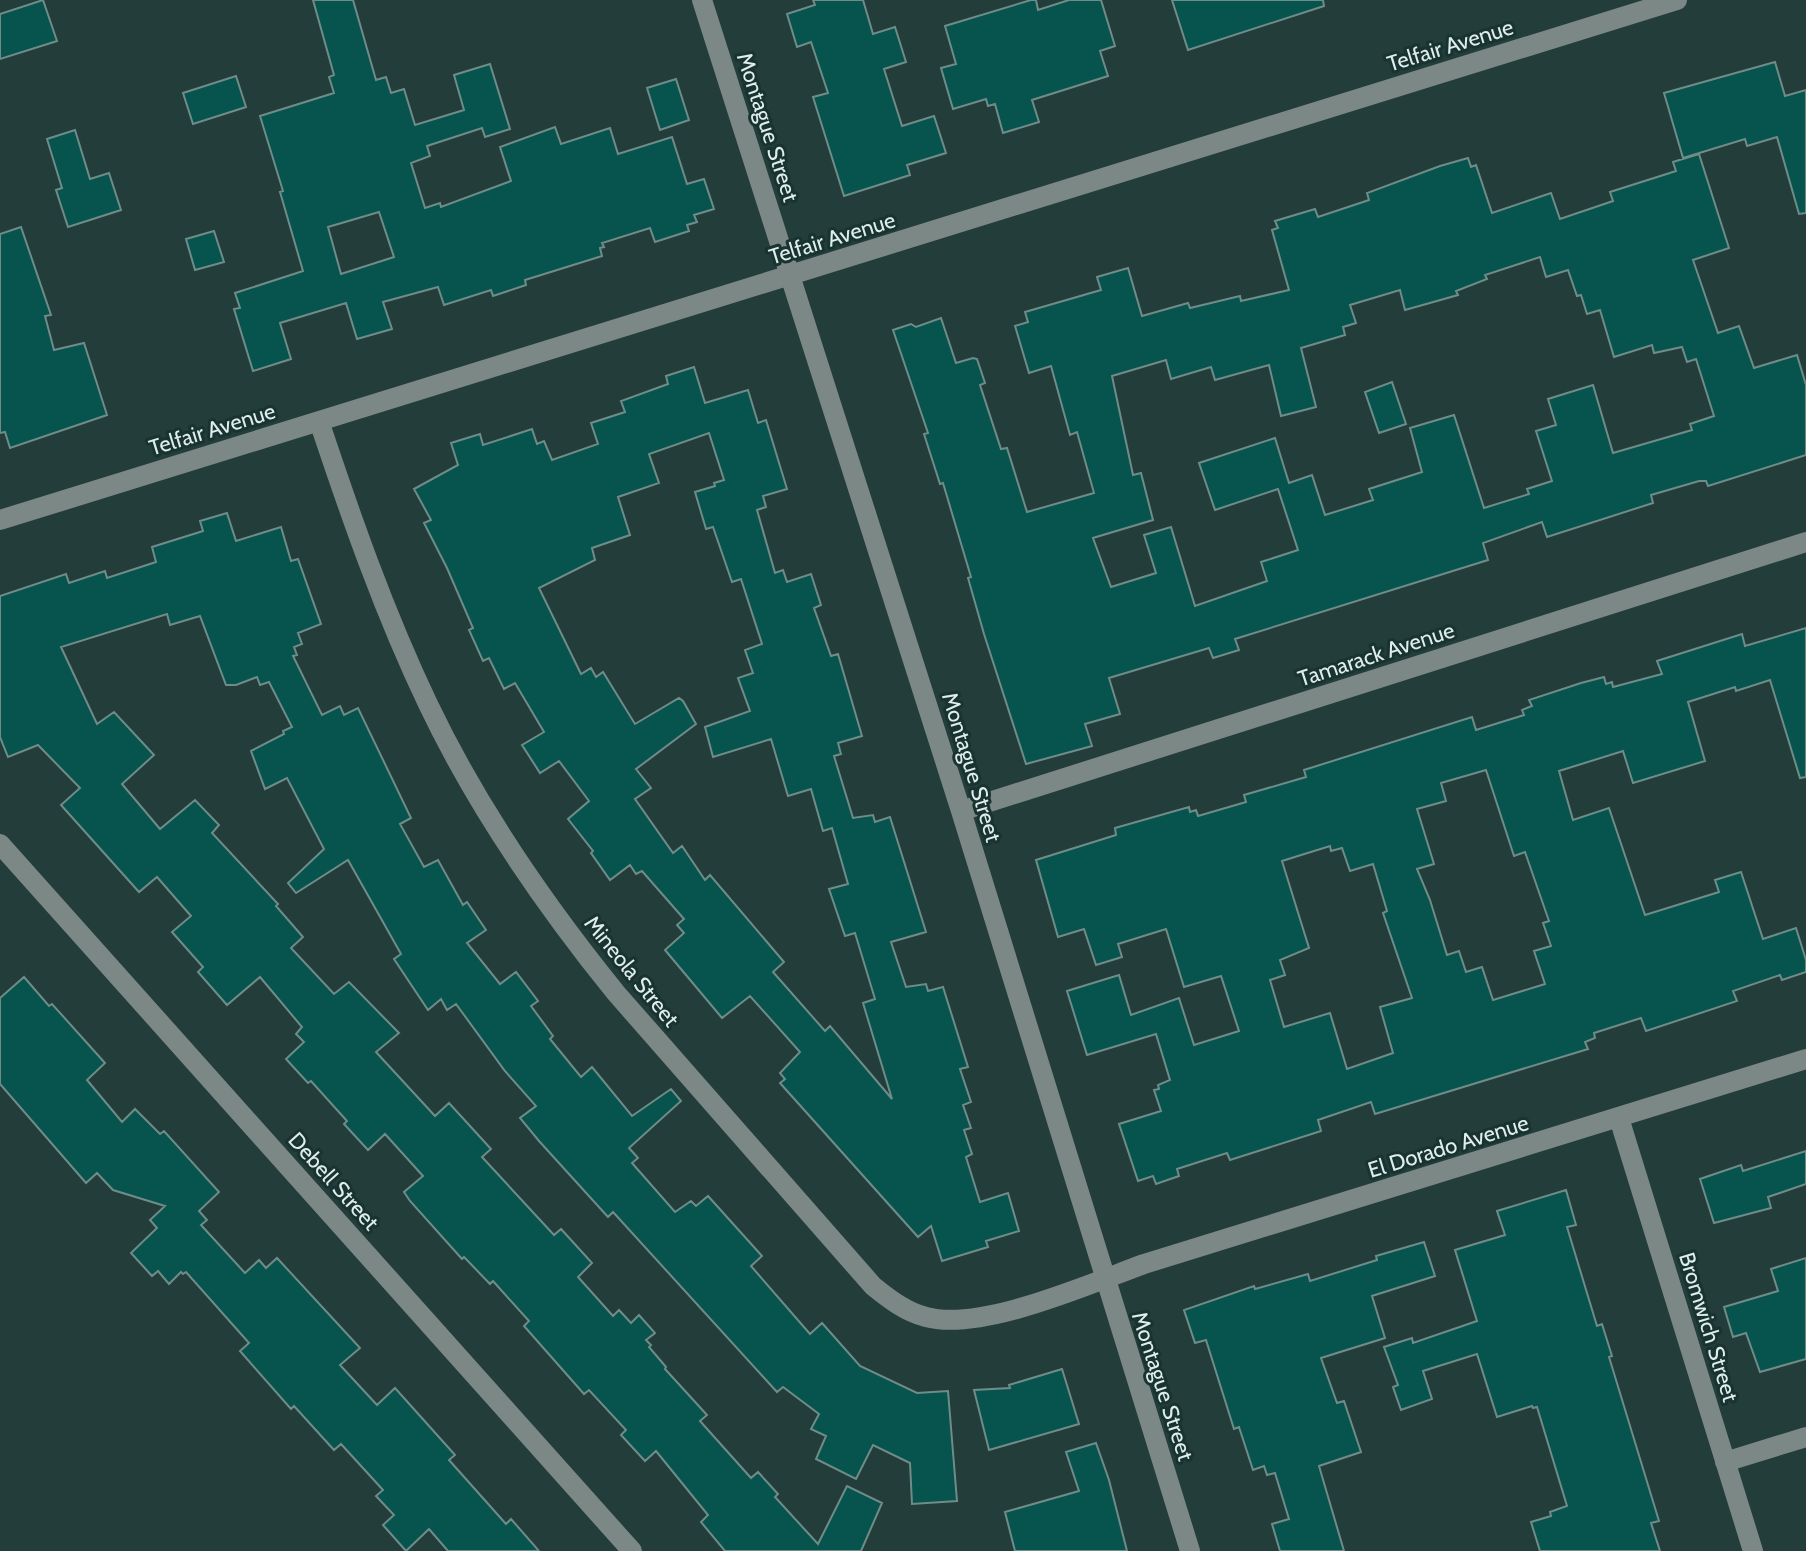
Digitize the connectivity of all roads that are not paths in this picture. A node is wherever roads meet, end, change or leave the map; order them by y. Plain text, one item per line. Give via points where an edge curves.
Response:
1 (702, 0) edge
2 (1677, 0) edge
3 (792, 275) junction
4 (319, 421) junction
5 (0, 520) edge
6 (1806, 542) edge
7 (961, 811) junction
8 (0, 844) edge
9 (1806, 1059) edge
10 (1619, 1118) junction
11 (1104, 1278) junction
12 (1806, 1437) edge
13 (1725, 1462) junction
14 (632, 1551) edge
15 (1190, 1551) edge
16 (1753, 1551) edge

1 - 3 street, Montague Street
2 - 3 street, Telfair Avenue
3 - 4 street, Telfair Avenue
3 - 7 street, Montague Street
4 - 5 street, Telfair Avenue
4 - 11 street, Mineola Street via 404,651 454,754 513,852 616,993 873,1286 925,1317 956,1321
6 - 7 street, Tamarack Avenue
7 - 11 street, Montague Street
8 - 14 street, Debell Street
9 - 10 street, El Dorado Avenue
10 - 11 street, El Dorado Avenue
10 - 13 street, Bromwich Street
11 - 15 street, Montague Street
12 - 13 street
13 - 16 street, Bromwich Street

